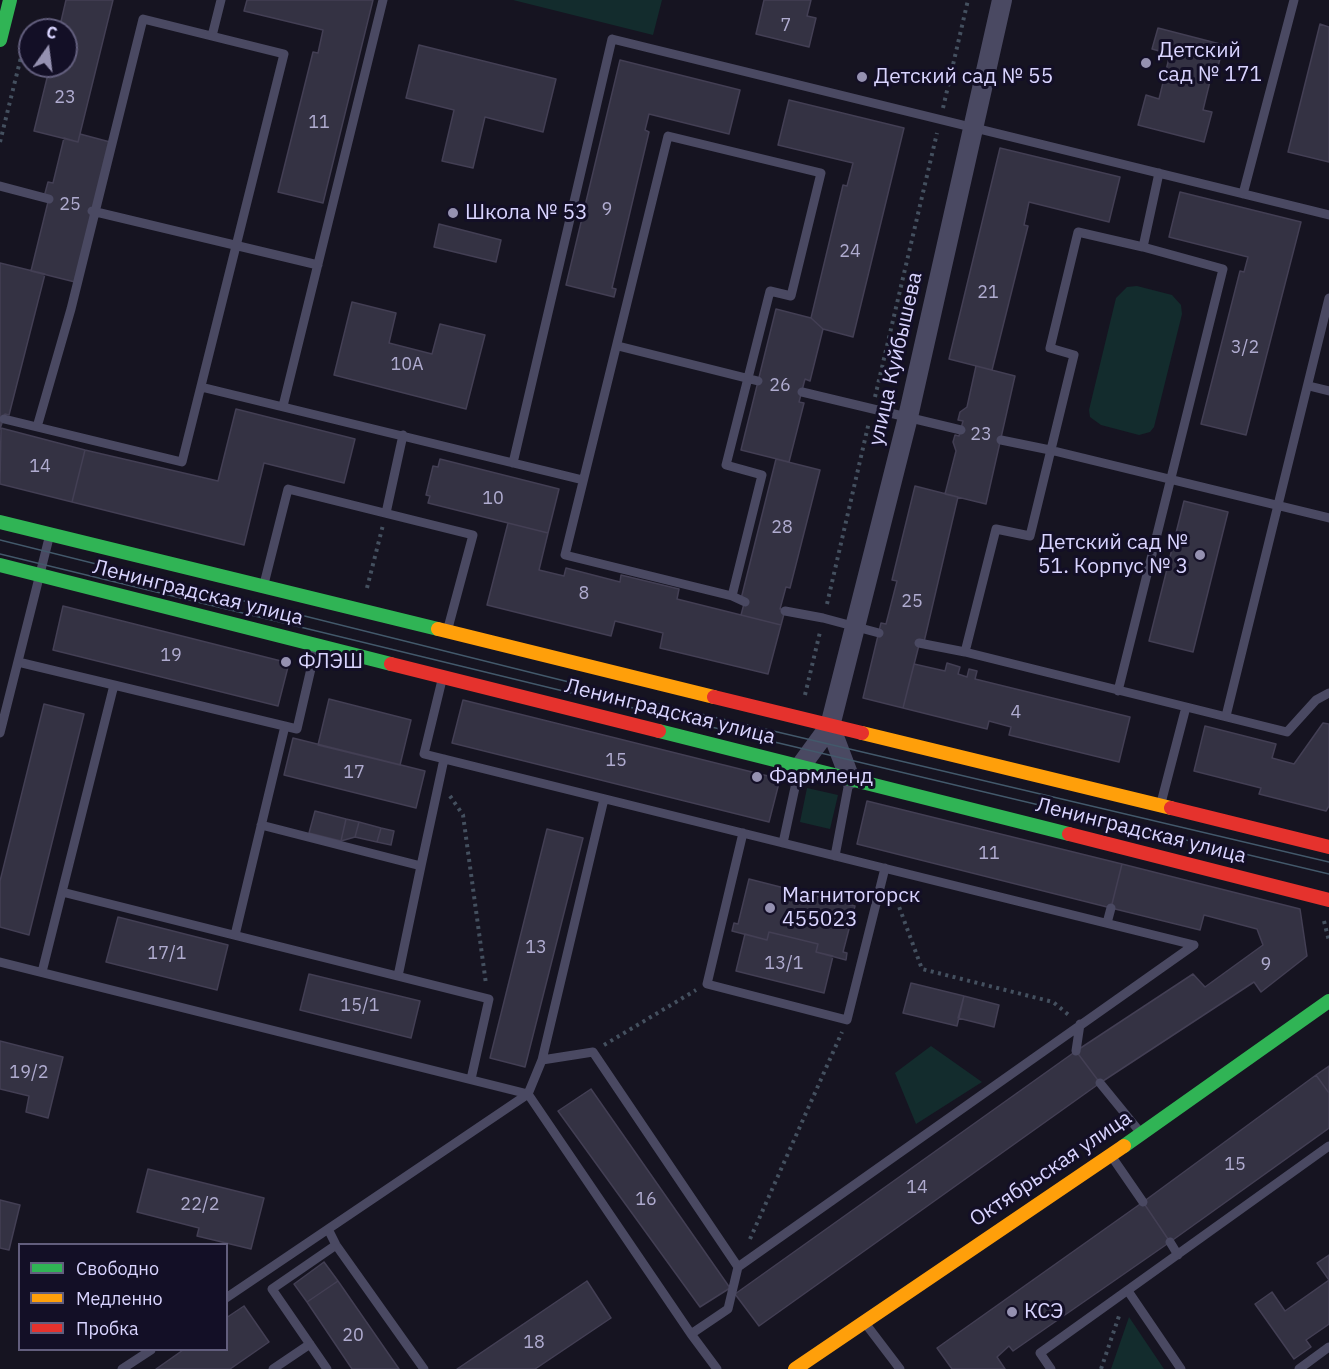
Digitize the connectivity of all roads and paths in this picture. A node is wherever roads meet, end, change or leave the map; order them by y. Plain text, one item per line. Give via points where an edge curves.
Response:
1 (10, 0) edge
2 (220, 0) edge
3 (383, 0) edge
4 (968, 0) edge
5 (1002, 0) edge
6 (1294, 0) edge
7 (212, 36) junction
8 (0, 40) edge
9 (18, 68) edge
10 (940, 120) junction
11 (972, 128) junction
12 (0, 142) edge
13 (1159, 173) junction
14 (0, 186) edge
15 (1243, 194) junction
16 (49, 199) dead end
17 (94, 211) junction
18 (1329, 215) edge
19 (236, 246) junction
20 (1143, 247) junction
21 (318, 265) junction
22 (1329, 298) edge
23 (618, 346) junction
24 (753, 379) junction
25 (1309, 386) junction
26 (201, 387) junction
27 (1329, 391) edge
28 (802, 392) dead end
29 (283, 406) junction
30 (872, 409) junction
31 (908, 417) junction
32 (4, 418) dead end
33 (37, 427) junction
34 (961, 430) dead end
35 (403, 435) junction
36 (1001, 440) dead end
37 (1050, 450) junction
38 (513, 463) junction
39 (583, 480) junction
40 (1171, 481) junction
41 (1279, 506) junction
42 (386, 513) junction
43 (1329, 518) edge
44 (0, 522) edge
45 (50, 534) junction
46 (0, 565) edge
47 (40, 575) junction
48 (263, 586) junction
49 (732, 596) junction
50 (745, 602) dead end
51 (785, 611) dead end
52 (823, 618) junction
53 (855, 626) junction
54 (447, 631) junction
55 (879, 633) dead end
56 (919, 643) dead end
57 (316, 645) junction
58 (965, 652) junction
59 (18, 662) junction
60 (443, 677) junction
61 (114, 685) junction
62 (1118, 691) junction
63 (1329, 693) edge
64 (1186, 707) junction
65 (1226, 716) junction
66 (800, 718) junction
67 (285, 726) junction
68 (830, 726) junction
69 (0, 733) edge
70 (444, 759) junction
71 (800, 767) junction
72 (850, 779) junction
73 (440, 780) junction
74 (604, 799) junction
75 (1160, 806) junction
76 (261, 825) junction
77 (743, 833) junction
78 (783, 843) junction
79 (1329, 847) edge
80 (835, 856) junction
81 (421, 866) junction
82 (885, 868) junction
83 (62, 892) junction
84 (1329, 900) edge
85 (1111, 908) dead end
86 (1107, 923) junction
87 (236, 935) junction
88 (0, 962) edge
89 (42, 972) junction
90 (398, 976) junction
91 (706, 984) junction
92 (489, 999) junction
93 (1329, 1001) edge
94 (847, 1020) junction
95 (1080, 1024) junction
96 (1076, 1051) dead end
97 (593, 1052) junction
98 (542, 1060) junction
99 (471, 1079) junction
100 (1100, 1083) dead end
101 (528, 1094) junction
102 (1142, 1134) junction
103 (1329, 1146) edge
104 (1111, 1154) junction
105 (1143, 1202) dead end
106 (328, 1229) junction
107 (1170, 1242) dead end
108 (336, 1245) junction
109 (1178, 1255) junction
110 (738, 1267) junction
111 (1128, 1291) junction
112 (228, 1297) edge
113 (864, 1321) junction
114 (691, 1334) junction
115 (310, 1344) junction
116 (1329, 1347) edge
117 (149, 1351) edge
118 (122, 1369) edge
119 (273, 1369) edge
120 (327, 1369) edge
121 (424, 1369) edge
122 (717, 1369) edge
123 (795, 1369) edge
124 (900, 1369) edge
125 (1051, 1369) edge
126 (1101, 1369) edge
127 (1181, 1369) edge
128 (1299, 1369) edge

1 - 8 main road
2 - 7 lane
3 - 21 lane
4 - 10 path
5 - 11 street, улица Куйбышева
6 - 15 lane
7 - 17 lane via 143,19
7 - 19 lane via 284,54
9 - 12 path
10 - 11 lane
10 - 30 path
10 - 38 lane via 612,39
11 - 13 lane
11 - 31 street, улица Куйбышева
13 - 15 lane
13 - 20 lane
14 - 16 lane
15 - 18 lane
17 - 19 lane
17 - 33 lane
19 - 21 lane
19 - 26 lane
20 - 37 lane via 1078,232 1050,348 1074,355
20 - 40 lane via 1223,269
21 - 29 lane
22 - 25 lane
23 - 24 lane
23 - 24 lane via 668,136 821,173 791,296 770,291
23 - 39 lane
24 - 49 lane via 726,465 762,475
25 - 27 lane
25 - 41 lane
26 - 29 lane
26 - 33 lane via 183,462
28 - 30 lane
29 - 35 lane
30 - 31 lane
30 - 52 path
31 - 34 lane
31 - 53 street, улица Куйбышева
32 - 33 lane
35 - 38 lane
35 - 42 lane
36 - 37 lane
37 - 40 lane
37 - 58 lane via 1030,537 996,529
38 - 39 lane
39 - 49 lane via 565,555
40 - 41 lane
40 - 62 lane
41 - 43 lane
41 - 65 lane
42 - 48 lane via 288,489
42 - 54 lane via 473,535
44 - 45 main road, Ленинградская улица
45 - 47 lane
45 - 48 main road, Ленинградская улица
46 - 47 main road, Ленинградская улица
47 - 57 main road, Ленинградская улица
47 - 59 lane
48 - 54 main road, Ленинградская улица
49 - 50 lane
51 - 52 lane
52 - 53 lane
52 - 66 path
53 - 55 lane
53 - 68 street, улица Куйбышева
54 - 66 main road, Ленинградская улица
56 - 58 lane
57 - 60 main road, Ленинградская улица
57 - 67 lane via 297,729
58 - 62 lane
59 - 61 lane
59 - 69 lane
60 - 70 lane via 424,754
60 - 71 main road, Ленинградская улица
61 - 67 lane
61 - 83 lane
62 - 64 lane
63 - 65 lane via 1316,700 1287,732
64 - 65 lane
64 - 75 lane
66 - 68 main road, Ленинградская улица
67 - 76 lane
68 - 71 street, улица Куйбышева
68 - 72 street
68 - 75 main road, Ленинградская улица
70 - 73 lane
70 - 74 lane
71 - 72 main road, Ленинградская улица
71 - 78 lane
72 - 80 lane
72 - 84 main road, Ленинградская улица via 1124,854
73 - 81 lane
73 - 92 path via 463,815
74 - 77 lane
74 - 98 lane
75 - 79 main road, Ленинградская улица
76 - 81 lane
76 - 87 lane
77 - 78 lane
77 - 91 lane
78 - 80 lane
80 - 82 lane
81 - 90 lane
82 - 86 lane
82 - 94 lane
82 - 95 path via 922,969 1053,1002
83 - 87 lane
83 - 89 lane
85 - 86 lane
86 - 95 lane via 1194,945
87 - 90 lane
88 - 89 lane
89 - 99 lane
90 - 92 lane
91 - 94 lane
91 - 97 path
92 - 99 lane
93 - 102 main road, Октябрьская улица
94 - 110 path
95 - 96 lane
95 - 110 lane
97 - 98 lane
97 - 110 lane
98 - 101 lane
99 - 101 lane
100 - 102 lane
101 - 106 lane
101 - 114 lane
102 - 104 main road, Октябрьская улица
103 - 109 lane
104 - 105 lane
104 - 113 main road, Октябрьская улица
106 - 108 lane
106 - 112 lane
107 - 109 lane
108 - 115 lane via 272,1289
108 - 121 lane
109 - 111 lane
110 - 114 lane via 728,1309
111 - 125 lane via 1040,1353
111 - 126 path
111 - 127 lane
113 - 123 main road, Октябрьская улица
113 - 124 lane
114 - 122 lane
115 - 119 lane
115 - 120 lane
116 - 128 lane
117 - 118 lane

